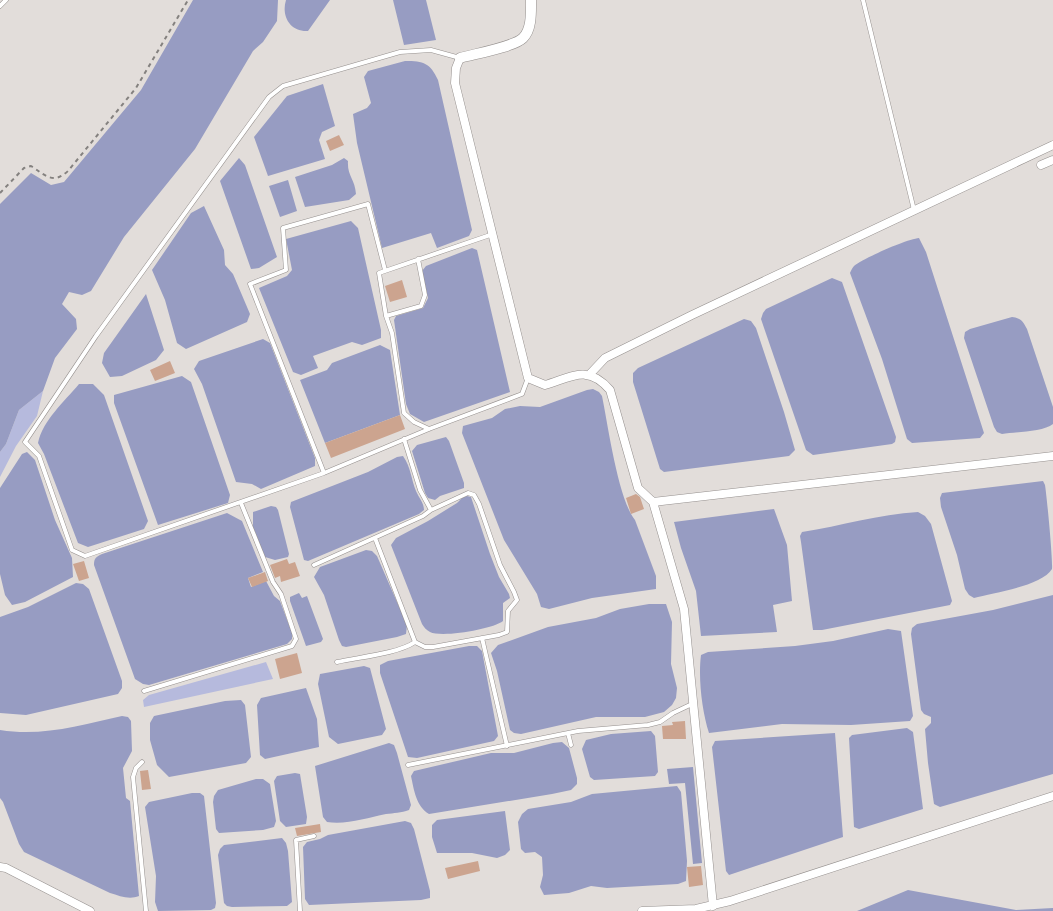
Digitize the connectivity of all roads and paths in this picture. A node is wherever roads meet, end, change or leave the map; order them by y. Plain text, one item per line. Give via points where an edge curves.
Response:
1 (6, 0) edge
2 (188, 0) edge
3 (531, 0) edge
4 (863, 0) edge
5 (0, 6) edge
6 (460, 58) junction
7 (1053, 145) edge
8 (1053, 160) edge
9 (1041, 165) dead end
10 (0, 193) edge
11 (914, 210) junction
12 (493, 234) junction
13 (418, 259) junction
14 (385, 270) junction
15 (386, 316) junction
16 (590, 374) junction
17 (528, 378) junction
18 (429, 429) junction
19 (404, 439) junction
20 (1053, 456) edge
21 (324, 473) junction
22 (653, 502) junction
23 (241, 503) junction
24 (431, 510) junction
25 (375, 538) junction
26 (314, 565) dead end
27 (482, 638) junction
28 (415, 642) junction
29 (337, 662) dead end
30 (144, 691) dead end
31 (692, 704) junction
32 (568, 733) junction
33 (571, 745) dead end
34 (507, 746) junction
35 (142, 762) dead end
36 (408, 765) dead end
37 (1053, 796) edge
38 (314, 836) dead end
39 (0, 867) edge
40 (713, 908) edge
41 (90, 911) edge
42 (146, 911) edge
43 (300, 911) edge
44 (642, 911) edge

1 - 5 lane
2 - 10 path via 136,88 68,171 56,179 31,166 24,168
3 - 6 street via 529,29 523,38 514,44
4 - 11 lane
6 - 12 street via 456,82
6 - 23 lane via 431,50 400,52 283,86 269,97 96,336 25,442 40,456 72,550 85,556
7 - 11 street
8 - 9 street
11 - 16 street via 605,358
12 - 13 lane
12 - 17 street
13 - 14 lane
13 - 15 lane via 425,295 421,306
14 - 15 lane via 379,273
14 - 21 lane via 368,204 283,228 286,270 250,284
15 - 18 lane via 392,333 404,413
16 - 17 street via 579,374 545,385
16 - 22 street via 610,390 638,488
17 - 18 lane via 522,394
18 - 19 lane
19 - 21 lane
19 - 24 lane via 420,490
20 - 22 street
21 - 23 lane
22 - 31 street via 684,609
23 - 30 lane via 281,594 296,639 292,646
24 - 25 lane
24 - 27 lane via 468,493 474,495 479,504 516,600 508,611 506,632
25 - 26 lane
25 - 28 lane
27 - 28 lane via 433,647
27 - 34 lane
28 - 29 lane via 395,650
31 - 32 lane via 648,725
31 - 40 street
32 - 33 lane
32 - 34 lane
34 - 36 lane
35 - 42 lane via 134,777
37 - 40 street
38 - 43 lane via 296,840
39 - 41 street
40 - 44 street

